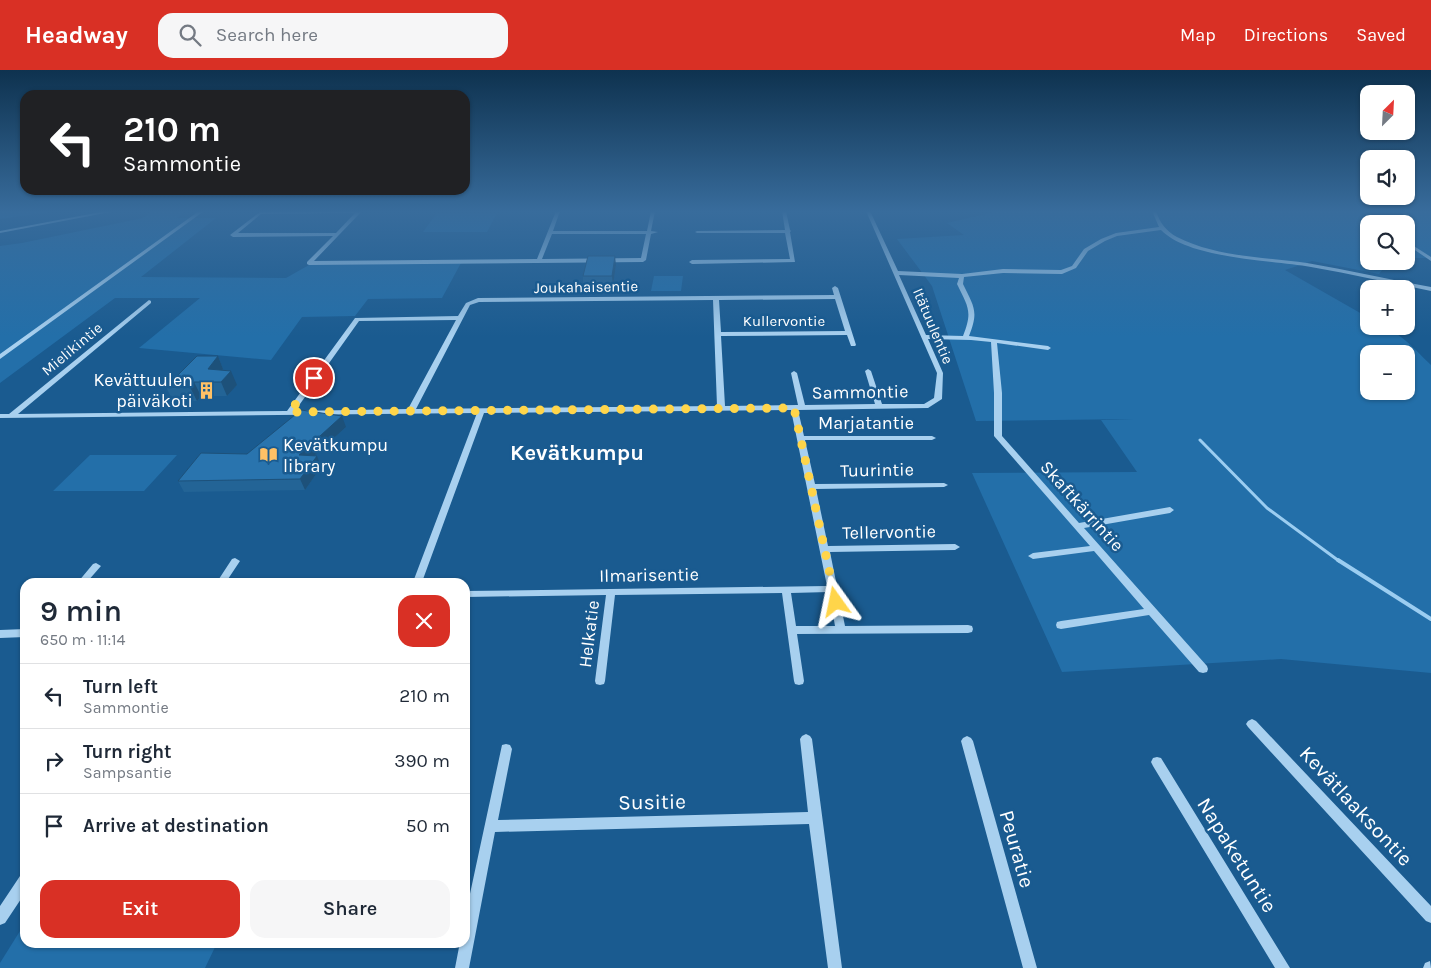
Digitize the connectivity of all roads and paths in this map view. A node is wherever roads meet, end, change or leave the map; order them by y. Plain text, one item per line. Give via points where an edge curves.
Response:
1 (144, 253) edge
2 (319, 253) edge
3 (542, 253) edge
4 (645, 253) edge
5 (792, 253) edge
6 (887, 253) edge
7 (1084, 253) edge
8 (1229, 253) edge
9 (539, 261) junction
10 (692, 262) dead end
11 (896, 273) junction
12 (962, 276) junction
13 (835, 288) dead end
14 (1431, 289) edge
15 (838, 297) junction
16 (716, 298) junction
17 (149, 302) dead end
18 (460, 318) junction
19 (849, 333) junction
20 (718, 334) junction
21 (924, 337) junction
22 (965, 338) junction
23 (994, 342) junction
24 (853, 345) dead end
25 (1048, 348) dead end
26 (0, 356) edge
27 (868, 371) dead end
28 (794, 373) dead end
29 (938, 399) joint
30 (879, 407) junction
31 (721, 408) junction
32 (798, 408) junction
33 (411, 411) junction
34 (481, 411) junction
35 (290, 412) junction
36 (0, 416) edge
37 (12, 416) junction
38 (800, 438) junction
39 (932, 438) dead end
40 (944, 485) dead end
41 (810, 487) junction
42 (1170, 510) dead end
43 (1078, 526) junction
44 (955, 547) dead end
45 (1098, 548) junction
46 (824, 549) junction
47 (1032, 556) dead end
48 (235, 561) dead end
49 (96, 566) dead end
50 (86, 578) edge
51 (224, 578) edge
52 (419, 578) edge
53 (833, 588) junction
54 (786, 590) junction
55 (611, 592) junction
56 (470, 594) edge
57 (1152, 610) junction
58 (1061, 625) dead end
59 (968, 629) dead end
60 (793, 630) junction
61 (841, 630) junction
62 (20, 633) edge
63 (0, 634) edge
64 (1203, 669) dead end
65 (600, 681) dead end
66 (799, 681) dead end
67 (1252, 724) dead end
68 (806, 739) dead end
69 (966, 741) dead end
70 (506, 749) dead end
71 (1156, 762) dead end
72 (816, 818) junction
73 (490, 826) junction
74 (20, 888) edge
75 (1431, 916) edge
76 (0, 918) edge
77 (470, 927) edge
78 (466, 948) edge
79 (462, 968) edge
80 (835, 968) edge
81 (1030, 968) edge
82 (1283, 968) edge

1 - 26 street
2 - 9 street via 309,263
3 - 9 street
4 - 9 street via 644,260
5 - 10 street via 793,261
6 - 11 street, Itätuulentie
7 - 12 street via 1074,267 1062,272 1003,271
8 - 14 street
11 - 12 street
11 - 21 street, Itätuulentie
12 - 22 street via 960,284 974,316
13 - 15 street, Kullervontie
15 - 16 street, Kullervontie
15 - 19 street, Kullervontie
16 - 18 street, Joukahaisentie via 478,300 468,304
16 - 20 street
17 - 37 street, Mielikintie
18 - 33 street, Joukahaisentie
18 - 35 street via 357,319
19 - 20 street, Kullervontie
19 - 24 street, Kullervontie
20 - 31 street
21 - 22 street
21 - 29 street, Itätuulentie via 940,373
22 - 23 street
23 - 25 street
23 - 43 street, Skaftkärrintie via 998,436
27 - 30 street
28 - 32 street
29 - 30 street, Sammontie via 924,406
30 - 32 street, Sammontie
31 - 32 street, Sammontie
31 - 34 street, Sammontie
32 - 38 street
33 - 34 street, Sammontie
33 - 35 street, Sammontie
34 - 52 street
35 - 37 street, Sammontie
36 - 37 street, Sammontie
38 - 39 street, Marjatantie
38 - 41 street
40 - 41 street, Tuurintie
41 - 46 street
42 - 43 street
43 - 45 street, Skaftkärrintie
44 - 46 street, Tellervontie
45 - 47 street
45 - 57 street, Skaftkärrintie
46 - 53 street
48 - 51 street
49 - 50 street
53 - 54 street, Ilmarisentie
53 - 61 street
54 - 55 street, Ilmarisentie
54 - 60 street
55 - 56 street, Ilmarisentie
55 - 65 street, Helkatie
57 - 58 street
57 - 64 street, Skaftkärrintie
59 - 61 street
60 - 61 street
60 - 66 street
62 - 63 street
67 - 75 street, Kevätlaaksontie
68 - 72 street
69 - 81 street, Peuratie
70 - 73 street
71 - 82 street, Napaketuntie
72 - 73 street, Susitie
72 - 80 street
73 - 77 street
74 - 76 street
78 - 79 street

